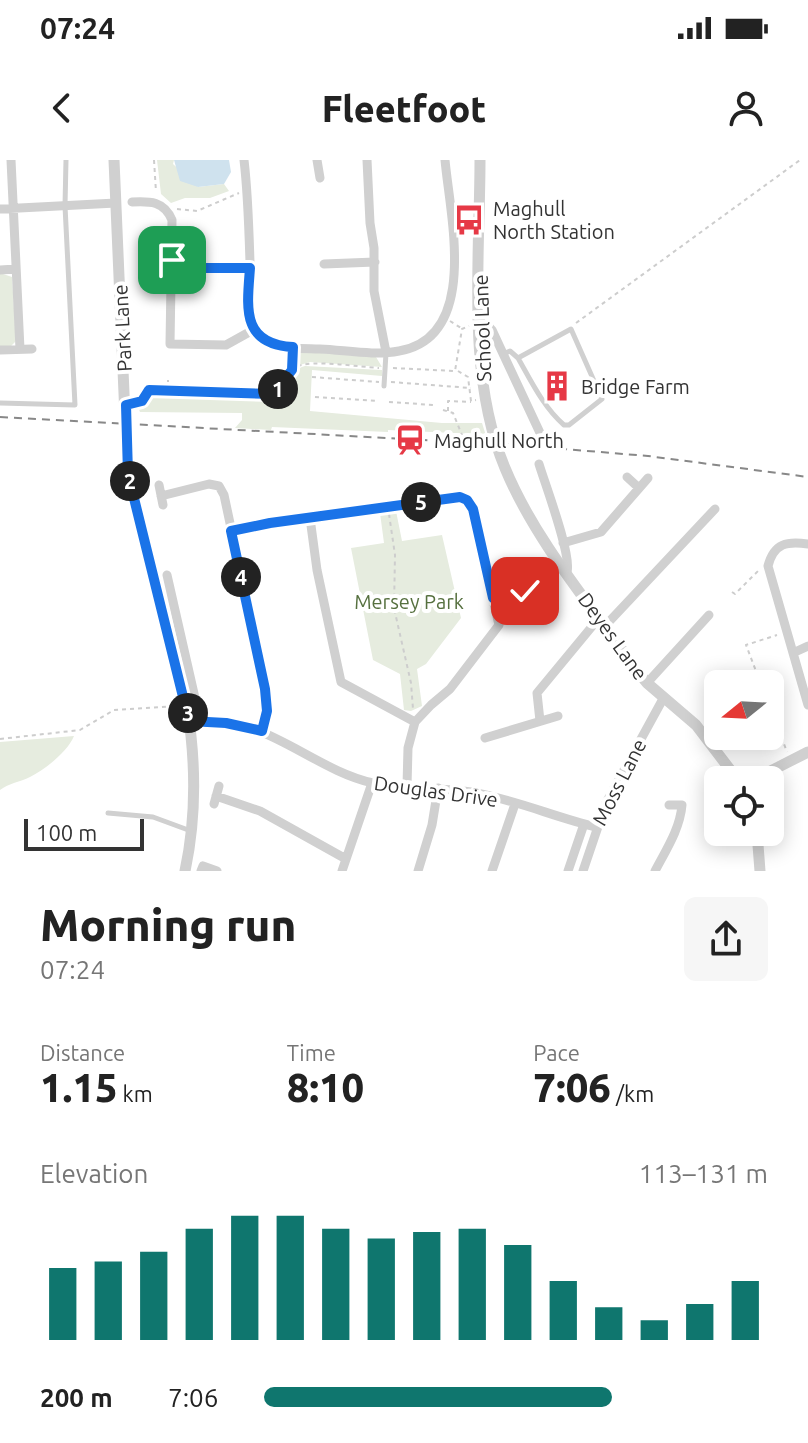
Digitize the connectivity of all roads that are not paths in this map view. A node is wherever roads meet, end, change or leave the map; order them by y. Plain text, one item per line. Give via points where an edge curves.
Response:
1 (11, 160) edge
2 (66, 160) edge
3 (114, 160) edge
4 (244, 160) edge
5 (317, 160) edge
6 (367, 160) edge
7 (445, 160) edge
8 (480, 160) edge
9 (320, 178) dead end
10 (132, 202) dead end
11 (116, 203) junction
12 (65, 206) junction
13 (12, 208) junction
14 (0, 209) edge
15 (375, 262) junction
16 (324, 264) dead end
17 (172, 268) junction
18 (250, 268) junction
19 (16, 269) junction
20 (0, 270) edge
21 (479, 321) junction
22 (253, 330) junction
23 (20, 349) junction
24 (32, 349) dead end
25 (0, 350) edge
26 (386, 352) junction
27 (501, 352) junction
28 (518, 358) junction
29 (480, 359) junction
30 (385, 383) road end
31 (0, 403) edge
32 (541, 435) dead end
33 (539, 464) dead end
34 (627, 477) dead end
35 (648, 478) dead end
36 (639, 488) junction
37 (161, 496) dead end
38 (715, 509) dead end
39 (310, 518) junction
40 (231, 531) junction
41 (563, 543) junction
42 (808, 544) edge
43 (564, 572) junction
44 (167, 575) dead end
45 (182, 588) dead end
46 (170, 590) junction
47 (709, 615) dead end
48 (602, 622) junction
49 (694, 632) junction
50 (703, 640) dead end
51 (808, 646) edge
52 (795, 652) junction
53 (647, 683) junction
54 (664, 697) junction
55 (808, 705) edge
56 (558, 716) dead end
57 (195, 721) junction
58 (540, 721) junction
59 (415, 722) junction
60 (262, 731) junction
61 (485, 738) dead end
62 (808, 752) edge
63 (728, 766) edge
64 (779, 766) edge
65 (372, 783) junction
66 (407, 786) junction
67 (438, 788) junction
68 (217, 795) dead end
69 (515, 804) junction
70 (669, 805) dead end
71 (108, 813) dead end
72 (584, 824) junction
73 (596, 827) junction
74 (192, 831) junction
75 (758, 846) edge
76 (346, 859) junction
77 (203, 864) edge
78 (586, 870) edge
79 (185, 871) edge
80 (217, 871) edge
81 (342, 871) edge
82 (418, 871) edge
83 (492, 871) edge
84 (568, 871) edge
85 (655, 871) edge
86 (760, 871) edge

1 - 13 street
2 - 12 lane
3 - 11 street, Park Lane
4 - 18 street
5 - 9 street
6 - 15 street
7 - 26 street via 453,297 434,332 404,350
8 - 21 street, School Lane
10 - 17 street via 153,196 172,220
11 - 12 street
11 - 57 street, Park Lane via 128,474
12 - 13 street
12 - 31 lane via 75,405
13 - 14 street
13 - 19 street
15 - 16 street
15 - 26 street via 374,291
17 - 18 street
17 - 22 street via 170,344 226,345
18 - 22 street
19 - 20 street
19 - 23 street
21 - 27 street via 492,330
21 - 29 street, School Lane
22 - 26 street via 273,344
23 - 24 street
23 - 25 street
26 - 30 lane
27 - 28 lane via 513,351
27 - 29 street
27 - 32 street
28 - 28 lane via 560,423 569,425 602,399 573,331
29 - 43 street, School Lane via 504,467
33 - 41 street, Deyes Lane
34 - 36 street
35 - 36 street
36 - 41 street via 601,532
37 - 40 street via 219,486
38 - 48 street
39 - 40 street
39 - 59 street via 341,682
39 - 59 street via 457,496 473,509 498,629 450,689
40 - 60 street via 267,697
41 - 43 street, Deyes Lane via 569,566
42 - 52 street via 780,545 768,566
43 - 48 street, Deyes Lane
44 - 46 street, Park Lane
45 - 46 street
46 - 57 street, Park Lane
47 - 49 street
48 - 53 street, Deyes Lane
48 - 58 street via 537,693
49 - 50 street
49 - 53 street
51 - 52 street
52 - 55 street
53 - 54 street, Deyes Lane
54 - 63 street, Deyes Lane
54 - 73 street, Moss Lane
56 - 58 street
57 - 60 street, Douglas Drive
57 - 74 street, Park Lane
58 - 61 street
59 - 66 street
60 - 65 street, Douglas Drive
62 - 64 street
65 - 66 street, Douglas Drive
65 - 76 street
66 - 67 street, Douglas Drive
67 - 69 street, Douglas Drive
67 - 82 street
68 - 76 street via 260,811
69 - 72 street, Douglas Drive
69 - 83 street
70 - 85 street via 682,805 681,815
71 - 74 lane via 153,817
72 - 73 street, Douglas Drive
72 - 84 street
73 - 78 street, Moss Lane
74 - 79 street, Park Lane
75 - 86 street
76 - 81 street
77 - 80 street

